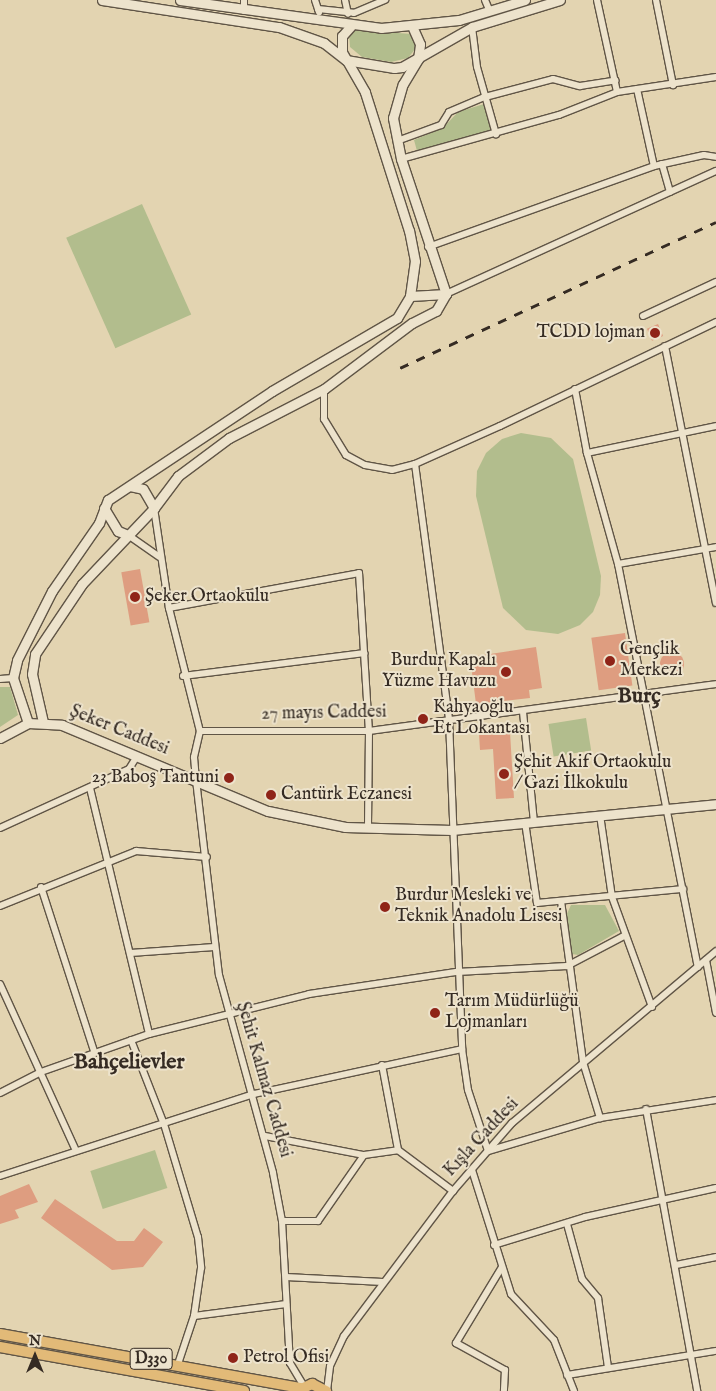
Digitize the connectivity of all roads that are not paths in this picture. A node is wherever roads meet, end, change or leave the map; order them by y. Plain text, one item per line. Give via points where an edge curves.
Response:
1 (102, 0) edge
2 (180, 0) edge
3 (244, 0) edge
4 (315, 0) edge
5 (345, 0) edge
6 (368, 0) edge
7 (385, 0) edge
8 (485, 0) edge
9 (525, 0) edge
10 (560, 0) edge
11 (597, 0) edge
12 (656, 0) edge
13 (372, 7) junction
14 (318, 9) junction
15 (244, 11) junction
16 (490, 12) junction
17 (348, 14) junction
18 (322, 21) junction
19 (351, 26) junction
20 (472, 27) junction
21 (413, 28) junction
22 (418, 59) junction
23 (346, 60) junction
24 (716, 77) edge
25 (616, 80) junction
26 (673, 85) junction
27 (637, 89) junction
28 (617, 92) junction
29 (486, 97) junction
30 (496, 134) junction
31 (397, 141) junction
32 (716, 157) edge
33 (402, 159) junction
34 (662, 164) junction
35 (654, 166) junction
36 (716, 171) edge
37 (670, 192) junction
38 (428, 247) junction
39 (716, 282) edge
40 (446, 294) junction
41 (410, 296) junction
42 (643, 316) dead end
43 (716, 322) edge
44 (665, 346) junction
45 (324, 389) junction
46 (575, 389) junction
47 (716, 426) edge
48 (685, 432) junction
49 (587, 454) junction
50 (415, 464) junction
51 (130, 486) junction
52 (104, 508) junction
53 (154, 508) junction
54 (128, 535) junction
55 (716, 547) edge
56 (704, 549) junction
57 (159, 557) junction
58 (618, 564) junction
59 (716, 603) edge
60 (169, 608) junction
61 (365, 653) junction
62 (183, 676) junction
63 (13, 678) junction
64 (0, 679) edge
65 (716, 684) edge
66 (644, 692) junction
67 (523, 712) junction
68 (449, 720) junction
69 (43, 722) junction
70 (28, 723) junction
71 (200, 731) junction
72 (369, 731) junction
73 (0, 738) edge
74 (138, 756) junction
75 (196, 780) junction
76 (90, 788) junction
77 (716, 804) edge
78 (667, 808) junction
79 (600, 815) junction
80 (529, 822) junction
81 (368, 827) junction
82 (0, 828) edge
83 (452, 830) junction
84 (207, 857) junction
85 (108, 861) junction
86 (42, 887) junction
87 (683, 889) junction
88 (612, 897) junction
89 (560, 901) junction
90 (0, 906) edge
91 (624, 936) junction
92 (215, 948) junction
93 (716, 951) edge
94 (130, 953) junction
95 (706, 960) junction
96 (567, 966) junction
97 (698, 967) junction
98 (457, 972) junction
99 (0, 984) edge
100 (652, 1007) junction
101 (716, 1013) edge
102 (227, 1014) junction
103 (149, 1034) junction
104 (131, 1040) junction
105 (462, 1049) junction
106 (94, 1052) junction
107 (583, 1062) junction
108 (382, 1065) junction
109 (42, 1072) junction
110 (0, 1093) edge
111 (254, 1094) junction
112 (716, 1100) edge
113 (646, 1109) junction
114 (600, 1118) junction
115 (164, 1124) junction
116 (265, 1136) junction
117 (398, 1150) junction
118 (76, 1151) junction
119 (488, 1151) junction
120 (364, 1155) junction
121 (472, 1170) junction
122 (0, 1176) edge
123 (716, 1188) edge
124 (453, 1191) junction
125 (665, 1201) junction
126 (282, 1221) junction
127 (567, 1224) junction
128 (494, 1245) junction
129 (716, 1257) edge
130 (676, 1265) junction
131 (502, 1267) junction
132 (286, 1277) junction
133 (384, 1282) junction
134 (286, 1304) junction
135 (194, 1316) junction
136 (0, 1334) edge
137 (0, 1347) edge
138 (716, 1351) edge
139 (691, 1354) junction
140 (178, 1364) junction
141 (608, 1367) junction
142 (567, 1375) junction
143 (301, 1388) edge
144 (244, 1391) edge
145 (326, 1391) edge
146 (504, 1391) edge
147 (574, 1391) edge
148 (697, 1391) edge

1 - 23 main road via 279,27 324,43
2 - 15 main road
3 - 15 street
4 - 14 street
5 - 17 street
6 - 13 street
7 - 13 street
8 - 16 street
9 - 16 main road
10 - 20 main road
11 - 25 street
12 - 26 street
13 - 17 street
14 - 17 street
14 - 18 street
15 - 18 main road
16 - 21 main road
18 - 19 main road
19 - 21 main road
19 - 23 main road via 340,42
20 - 22 main road
20 - 29 street
21 - 22 main road via 420,44
22 - 23 main road via 394,68
22 - 31 main road via 396,102
23 - 41 main road via 365,92 409,230 416,261
24 - 26 street
25 - 28 street
25 - 29 street via 580,86 553,79
26 - 27 street
27 - 28 street
27 - 35 street
28 - 30 street
29 - 30 street
29 - 31 street via 449,112 441,125
30 - 33 street
31 - 33 main road
32 - 34 street via 704,156
33 - 38 main road
34 - 35 street
34 - 37 street
35 - 38 street
36 - 37 street
37 - 40 street
38 - 40 main road
39 - 42 street
40 - 41 main road
40 - 45 main road via 436,311 412,323
41 - 51 main road via 397,318 272,391
43 - 44 street
44 - 46 street
44 - 48 street
45 - 50 street via 324,419 346,455 365,465 392,470
45 - 53 main road via 229,438 178,476
46 - 49 street
46 - 50 street
47 - 48 street
48 - 49 street
48 - 56 street
49 - 58 street
50 - 68 street
51 - 52 main road via 108,500
51 - 53 main road via 143,489
52 - 54 main road via 118,531
52 - 63 main road via 99,524 52,591 17,660
53 - 54 main road
53 - 57 street
54 - 57 street
54 - 69 main road via 82,584 35,654 32,674
55 - 56 street
56 - 58 street
56 - 59 street
57 - 60 street
58 - 66 street
60 - 61 street via 359,573
60 - 62 street
61 - 62 street
61 - 72 street
62 - 71 street
63 - 64 street
63 - 70 main road
65 - 66 street, 27 mayıs Caddesi
66 - 67 street, 27 mayıs Caddesi
66 - 78 street
67 - 68 street, 27 mayıs Caddesi
67 - 80 street
68 - 72 street, 27 mayıs Caddesi
68 - 83 street
69 - 70 main road, Şeker Caddesi
69 - 74 main road, Şeker Caddesi via 62,725
70 - 73 main road
71 - 72 street, 27 mayıs Caddesi
71 - 75 street, Şehit Kalmaz Caddesi via 194,756
72 - 81 street
74 - 75 main road, Şeker Caddesi
74 - 76 street via 129,769
75 - 81 main road, Şeker Caddesi via 268,811
75 - 84 street, Şehit Kalmaz Caddesi
76 - 82 street
76 - 85 street
77 - 78 main road, Şeker Caddesi
78 - 79 main road, Şeker Caddesi
78 - 87 street
79 - 80 main road, Şeker Caddesi
79 - 88 street
80 - 83 main road, Şeker Caddesi
80 - 89 street via 537,903
81 - 83 main road, Şeker Caddesi
83 - 98 street
84 - 85 street via 136,852
84 - 92 street, Şehit Kalmaz Caddesi
85 - 86 street
85 - 94 street
86 - 90 street
86 - 106 street
87 - 88 street
87 - 97 street
88 - 89 street
88 - 91 street
89 - 96 street
91 - 96 street
91 - 100 street
92 - 94 street
92 - 102 street, Şehit Kalmaz Caddesi
93 - 95 street, Kışla Caddesi
94 - 103 street
95 - 97 street, Kışla Caddesi
95 - 101 street
96 - 98 street
96 - 107 street
97 - 100 street, Kışla Caddesi
98 - 102 street via 309,994
98 - 105 street
99 - 109 street
100 - 107 street, Kışla Caddesi
102 - 103 street
102 - 111 street, Şehit Kalmaz Caddesi
103 - 104 street
104 - 106 street
104 - 115 street
105 - 108 street
105 - 119 street via 468,1090
106 - 109 street
107 - 114 street
107 - 119 street, Kışla Caddesi via 512,1123
108 - 111 street
108 - 117 street
109 - 110 street
109 - 118 street
111 - 115 street
111 - 116 street, Şehit Kalmaz Caddesi
112 - 113 street
113 - 114 street
113 - 125 street
114 - 119 street
115 - 118 street
115 - 135 street via 198,1237 201,1268
116 - 120 street
116 - 126 street, Şehit Kalmaz Caddesi
117 - 120 street
117 - 124 street
118 - 122 street
119 - 121 street, Kışla Caddesi
120 - 126 street via 318,1221
121 - 124 street, Kışla Caddesi
121 - 128 street
123 - 125 street
124 - 133 street, Kışla Caddesi
125 - 127 street
125 - 130 street
126 - 132 street, Şehit Kalmaz Caddesi
127 - 128 street
127 - 141 street via 582,1280 598,1298
128 - 131 street
129 - 130 street
130 - 139 street
131 - 142 street via 511,1294 554,1340
131 - 146 street via 456,1343 505,1370
132 - 133 street
132 - 134 street, Şehit Kalmaz Caddesi
133 - 145 street, Kışla Caddesi via 344,1336 330,1366
134 - 135 street
134 - 143 street, Şehit Kalmaz Caddesi via 290,1363
135 - 140 street
136 - 140 highway, D330
137 - 144 highway, D330
138 - 139 street
139 - 141 street
139 - 148 street
140 - 143 highway, D330
141 - 142 street
142 - 147 street
143 - 145 highway, D330 via 317,1385

